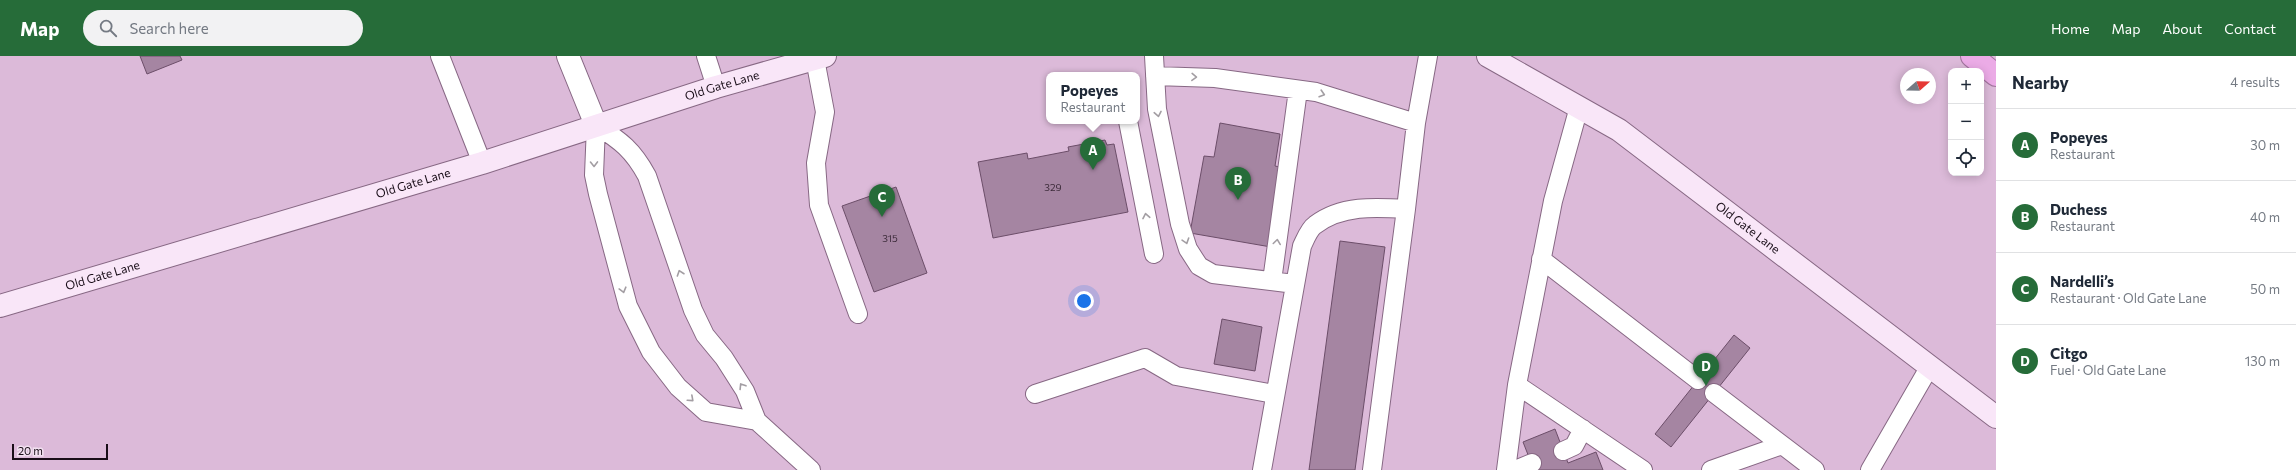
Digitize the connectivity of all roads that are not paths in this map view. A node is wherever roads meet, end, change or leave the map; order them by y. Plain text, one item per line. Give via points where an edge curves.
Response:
1 (440, 56) edge
2 (568, 56) edge
3 (706, 56) edge
4 (1154, 56) edge
5 (1428, 56) edge
6 (1488, 56) edge
7 (1972, 56) edge
8 (820, 57) edge
9 (1996, 74) edge
10 (1155, 76) junction
11 (716, 87) junction
12 (1298, 90) junction
13 (1579, 107) junction
14 (1416, 123) junction
15 (1129, 124) edge
16 (596, 125) junction
17 (482, 163) junction
18 (1406, 209) junction
19 (1154, 254) dead end
20 (1541, 259) junction
21 (1272, 281) junction
22 (1295, 284) junction
23 (0, 306) edge
24 (858, 314) dead end
25 (1930, 366) junction
26 (1698, 380) dead end
27 (1517, 385) junction
28 (1714, 393) dead end
29 (1035, 394) dead end
30 (1274, 394) junction
31 (1996, 417) edge
32 (757, 421) junction
33 (1583, 429) junction
34 (1782, 445) junction
35 (1572, 452) dead end
36 (812, 470) edge
37 (1262, 470) edge
38 (1372, 470) edge
39 (1506, 470) edge
40 (1643, 470) edge
41 (1711, 470) edge
42 (1815, 470) edge
43 (1870, 470) edge

1 - 17 lane
2 - 16 street
3 - 11 lane
4 - 10 lane
5 - 14 lane
6 - 13 main road, Old Gate Lane
7 - 9 highway
8 - 11 main road, Old Gate Lane
8 - 24 lane via 825,112 816,163 819,205
10 -> 12 lane via 1215,78
10 -> 21 lane via 1157,109 1180,224 1188,249 1199,266 1213,274
11 - 16 main road, Old Gate Lane
12 -> 14 lane via 1316,92
21 -> 12 lane
13 - 20 lane via 1552,201
13 - 25 main road, Old Gate Lane via 1619,130
14 - 18 lane
19 -> 15 lane
16 - 17 main road, Old Gate Lane
32 -> 16 lane via 745,391 724,358 705,335 693,310 647,176 638,159 624,143
16 -> 32 lane via 594,176 628,306 651,352 678,387 706,412
17 - 23 main road, Old Gate Lane
18 - 22 lane via 1371,207 1337,213 1314,226 1302,246
18 - 38 lane
20 - 26 lane
20 - 27 lane
21 - 22 lane
22 - 30 lane
25 - 31 main road, Old Gate Lane
25 - 43 lane
27 - 33 lane
27 - 39 lane
28 - 34 lane
29 - 30 lane via 1145,358 1176,376
30 - 37 lane
32 - 36 lane
33 - 35 lane
33 - 40 lane
34 - 41 lane
34 - 42 lane

